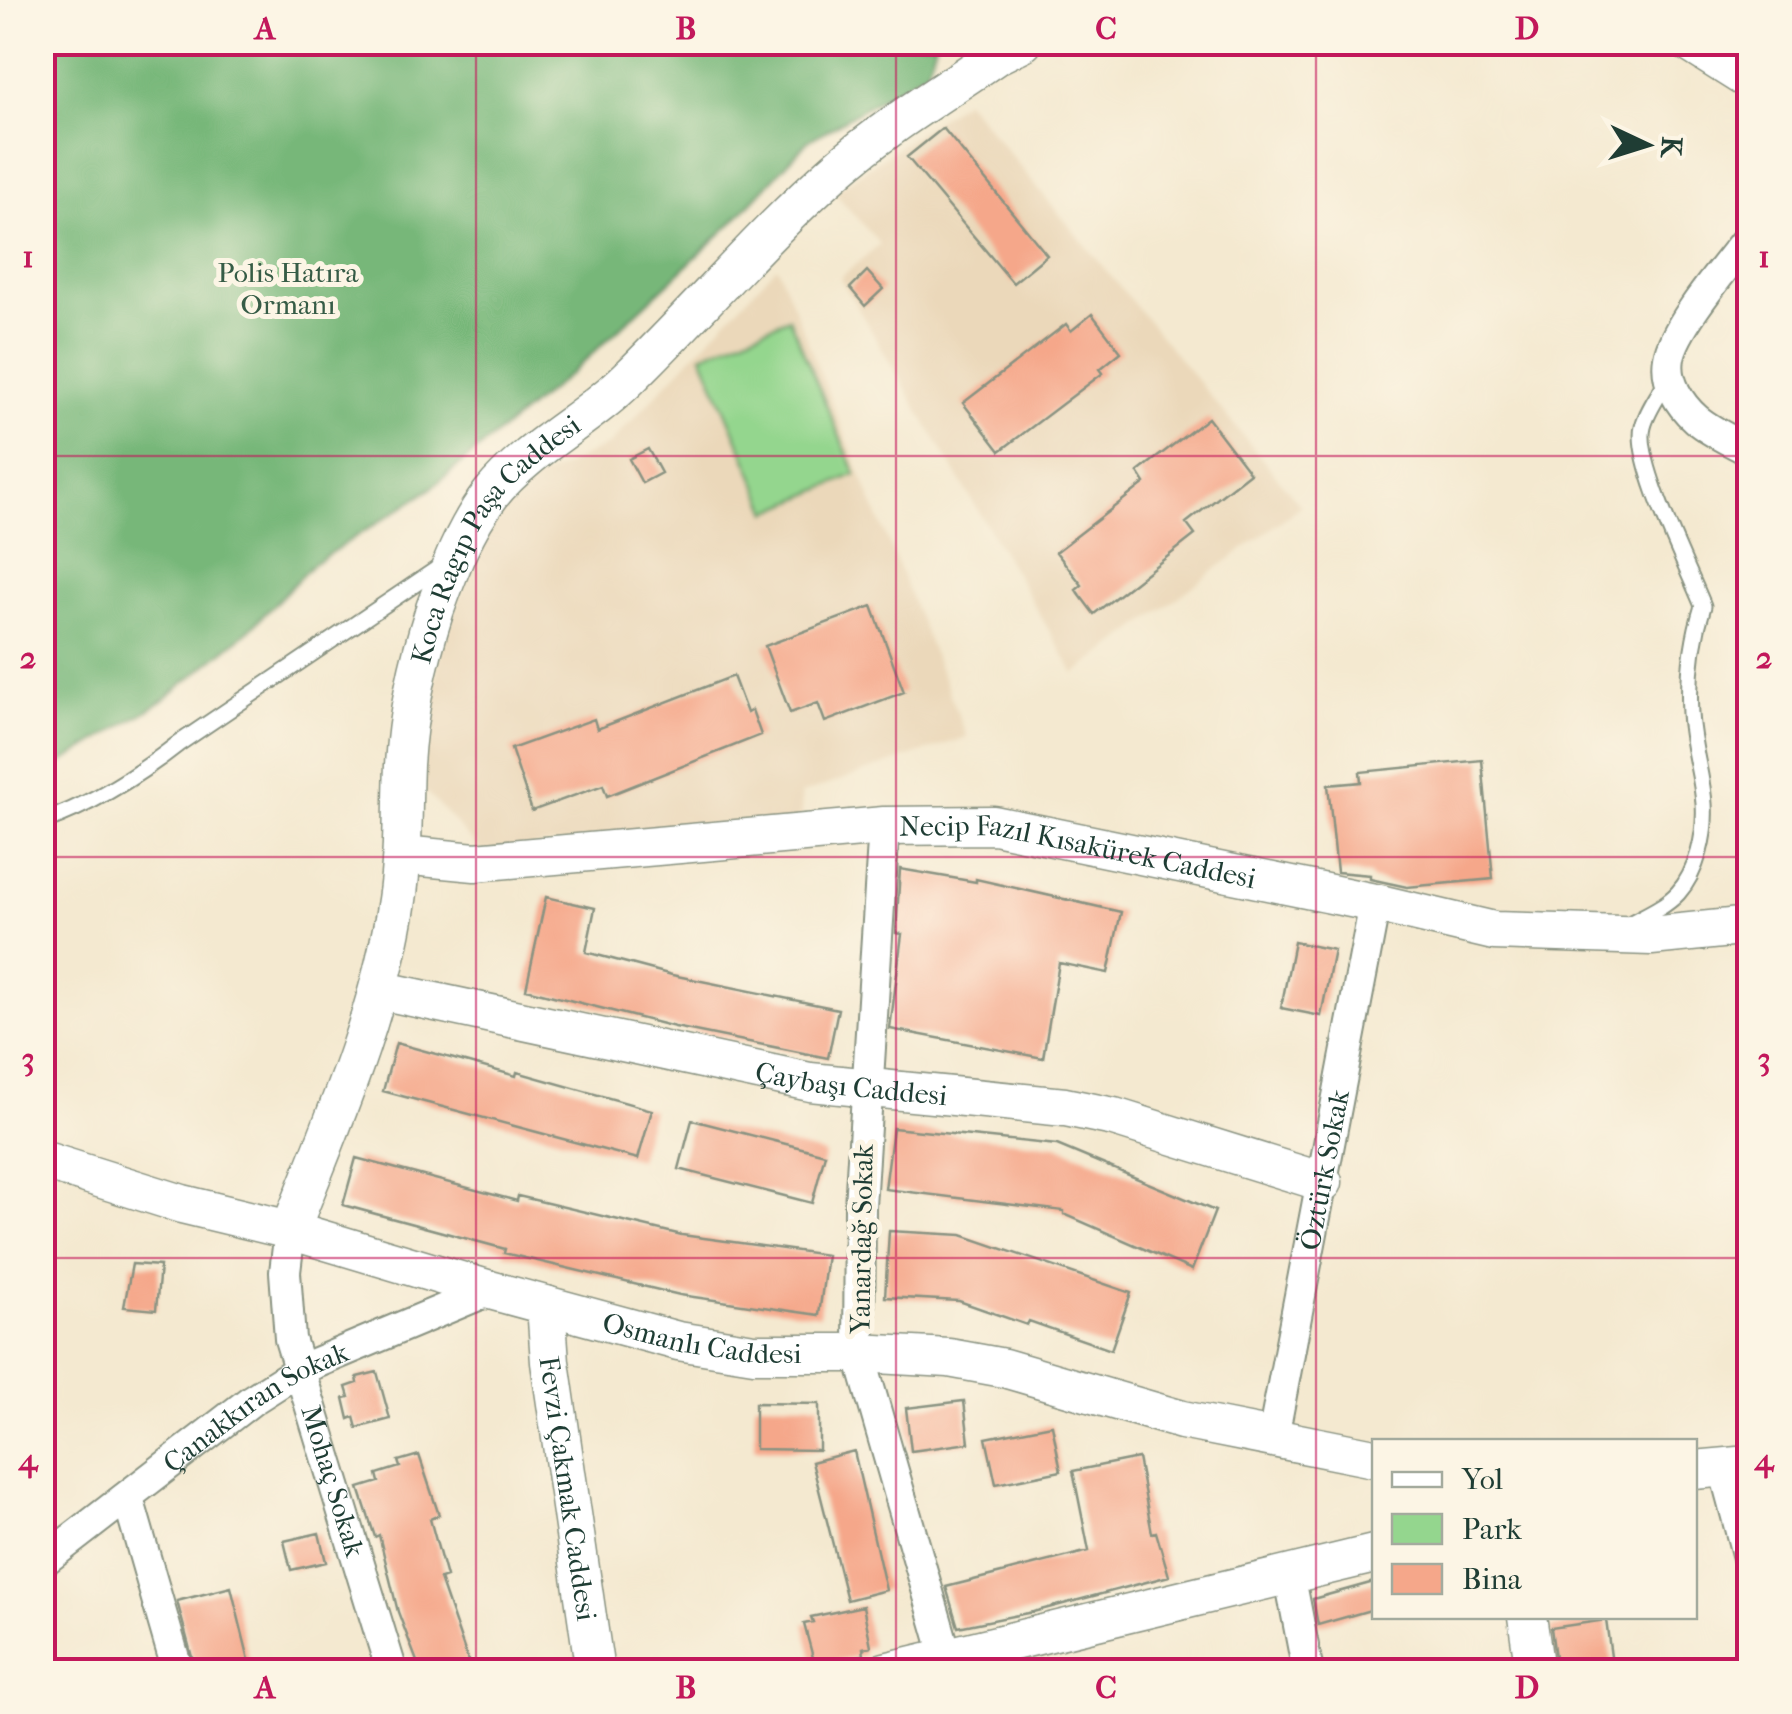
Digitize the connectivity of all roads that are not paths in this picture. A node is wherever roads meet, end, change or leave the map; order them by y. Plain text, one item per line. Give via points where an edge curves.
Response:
1 (1023, 42) edge
2 (1688, 42) edge
3 (1750, 80) edge
4 (1750, 235) edge
5 (1669, 377) junction
6 (1750, 450) edge
7 (455, 557) junction
8 (42, 822) edge
9 (884, 826) junction
10 (402, 856) junction
11 (1374, 903) junction
12 (1750, 926) edge
13 (1611, 935) junction
14 (379, 990) junction
15 (866, 1090) junction
16 (42, 1160) edge
17 (1323, 1182) junction
18 (290, 1230) junction
19 (490, 1290) junction
20 (546, 1305) junction
21 (859, 1353) junction
22 (299, 1370) junction
23 (1273, 1437) junction
24 (1372, 1458) edge
25 (1723, 1467) edge
26 (128, 1498) junction
27 (1372, 1554) edge
28 (42, 1562) edge
29 (1750, 1565) edge
30 (1289, 1573) junction
31 (1527, 1619) edge
32 (946, 1655) junction
33 (178, 1672) edge
34 (392, 1672) edge
35 (596, 1672) edge
36 (885, 1672) edge
37 (1308, 1672) edge
38 (1535, 1672) edge

1 - 7 street, Koca Ragıp Paşa Caddesi via 836,170 618,388 491,494
2 - 3 street
4 - 5 street via 1681,330 1669,356
5 - 6 street via 1698,420
5 - 13 lane via 1642,427 1643,450 1703,606 1692,640 1689,710 1706,820 1681,890
7 - 8 lane via 142,772
7 - 10 street, Koca Ragıp Paşa Caddesi via 410,708
9 - 10 street, Necip Fazıl Kısakürek Caddesi via 476,862
9 - 11 street, Necip Fazıl Kısakürek Caddesi via 994,825
9 - 15 street, Yanardağ Sokak
10 - 14 street, Koca Ragıp Paşa Caddesi
11 - 13 street, Necip Fazıl Kısakürek Caddesi via 1494,932
11 - 17 street, Öztürk Sokak
12 - 13 street, Necip Fazıl Kısakürek Caddesi
14 - 15 street, Çaybaşı Caddesi
14 - 18 street, Koca Ragıp Paşa Caddesi
15 - 17 street, Çaybaşı Caddesi via 1114,1117
15 - 21 street, Yanardağ Sokak
16 - 18 street, Osmanlı Caddesi
17 - 23 street, Öztürk Sokak
18 - 19 street, Osmanlı Caddesi
18 - 22 street, Mohaç Sokak via 285,1306
19 - 20 street, Osmanlı Caddesi
19 - 22 street, Çanakkıran Sokak
20 - 21 street, Osmanlı Caddesi via 720,1349
20 - 35 street, Fevzi Çakmak Caddesi
21 - 23 street, Osmanlı Caddesi via 1004,1368 1169,1417
21 - 32 street, Yanardağ Sokak
22 - 26 street, Çanakkıran Sokak
22 - 34 street, Mohaç Sokak
23 - 24 street, Osmanlı Caddesi
25 - 29 street
26 - 28 street, Çanakkıran Sokak
26 - 33 street
27 - 30 street
30 - 32 street
30 - 37 street
31 - 38 street
32 - 36 street

